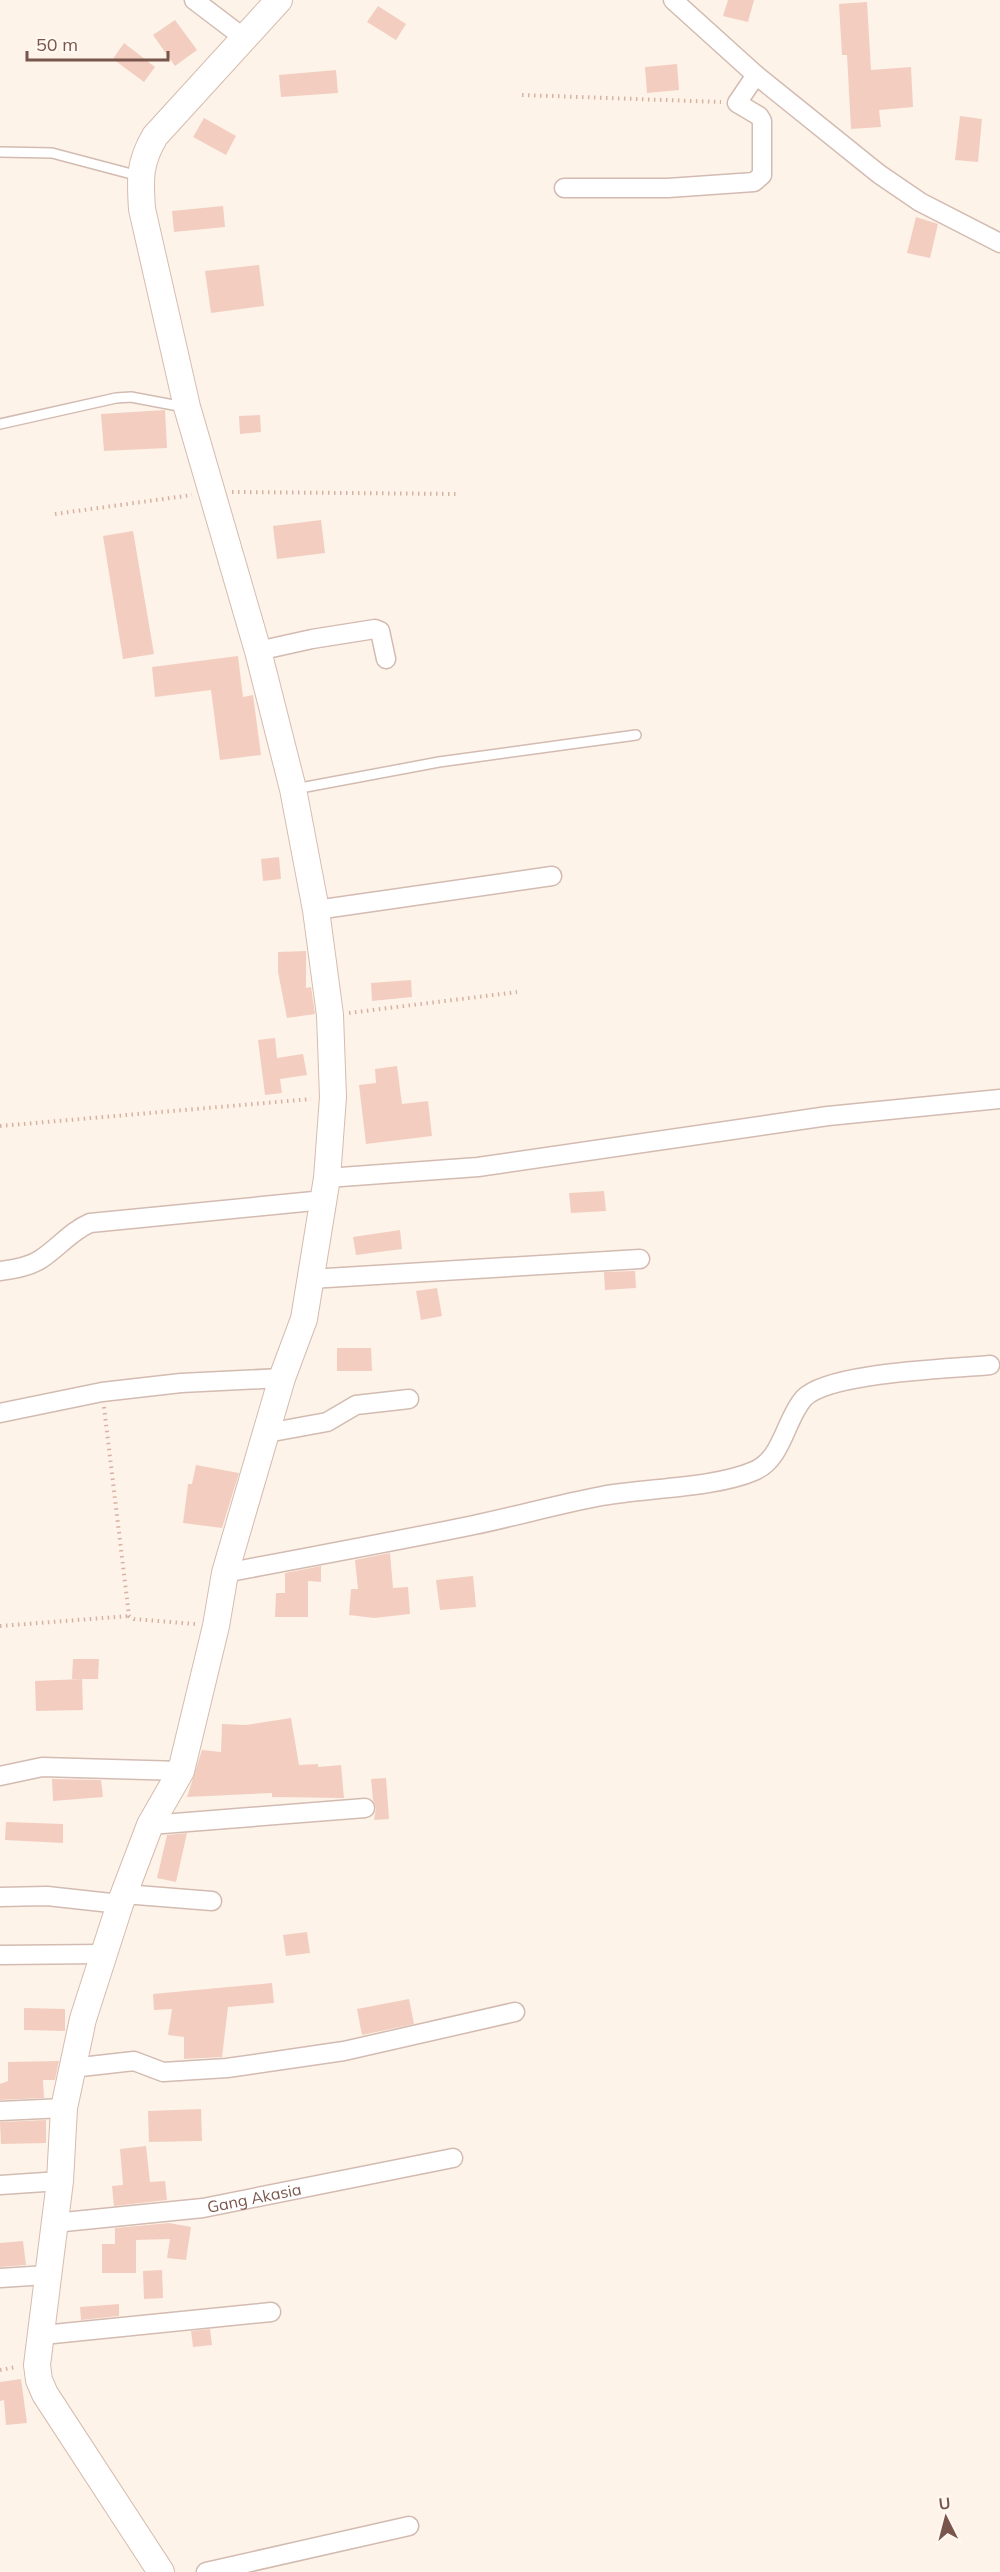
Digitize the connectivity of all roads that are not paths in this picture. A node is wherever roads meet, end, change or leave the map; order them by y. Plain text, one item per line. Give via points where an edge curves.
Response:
1 (194, 0) edge
2 (279, 0) edge
3 (673, 0) edge
4 (244, 38) junction
5 (756, 75) junction
6 (0, 152) edge
7 (140, 176) junction
8 (564, 188) dead end
9 (1000, 243) edge
10 (187, 407) junction
11 (0, 424) edge
12 (258, 651) junction
13 (386, 659) dead end
14 (636, 735) dead end
15 (293, 789) junction
16 (552, 876) dead end
17 (316, 910) junction
18 (1000, 1099) edge
19 (326, 1189) junction
20 (640, 1259) dead end
21 (0, 1271) edge
22 (310, 1279) junction
23 (990, 1365) dead end
24 (282, 1378) junction
25 (409, 1399) dead end
26 (0, 1413) edge
27 (267, 1433) junction
28 (225, 1573) junction
29 (181, 1771) junction
30 (0, 1776) edge
31 (365, 1808) dead end
32 (150, 1825) junction
33 (0, 1897) edge
34 (122, 1899) junction
35 (212, 1901) dead end
36 (104, 1954) junction
37 (0, 1955) edge
38 (515, 2012) dead end
39 (72, 2068) junction
40 (64, 2108) junction
41 (0, 2111) edge
42 (453, 2158) dead end
43 (60, 2181) junction
44 (0, 2185) edge
45 (54, 2223) junction
46 (47, 2275) junction
47 (0, 2278) edge
48 (271, 2312) dead end
49 (43, 2335) junction
50 (409, 2526) dead end
51 (161, 2572) edge
52 (206, 2572) edge

1 - 4 street
2 - 4 main road
3 - 5 street
4 - 7 main road via 155,136 145,154
5 - 8 street via 737,103 762,121 762,175 754,182 677,188
5 - 9 street via 900,189
6 - 7 lane via 52,153
7 - 10 main road via 142,209
10 - 11 lane via 123,397
10 - 12 main road
12 - 13 street via 375,629 380,631
12 - 15 main road
14 - 15 lane via 439,762
15 - 17 main road
16 - 17 street
17 - 19 main road via 330,1015 333,1097
18 - 19 street via 828,1116
19 - 21 street via 90,1222 41,1259 22,1268
19 - 22 main road
20 - 22 street
22 - 24 main road via 304,1319
23 - 28 street via 879,1376 813,1391 792,1415 767,1463 730,1478 600,1496 477,1525
24 - 26 street via 102,1392
24 - 27 main road
25 - 27 street via 356,1405 327,1422
27 - 28 main road
28 - 29 main road
29 - 30 street via 42,1767
29 - 32 main road
31 - 32 street
32 - 34 main road
33 - 34 street
34 - 35 street
34 - 36 main road
36 - 37 street
36 - 39 main road
38 - 39 street via 344,2051 227,2068 164,2072 134,2061
39 - 40 main road
40 - 41 street
40 - 43 main road
42 - 45 street, Gang Akasia via 203,2208
43 - 44 street
43 - 45 main road
45 - 46 main road
46 - 47 street
46 - 49 main road
48 - 49 street
49 - 51 main road via 37,2365 45,2394
50 - 52 street

